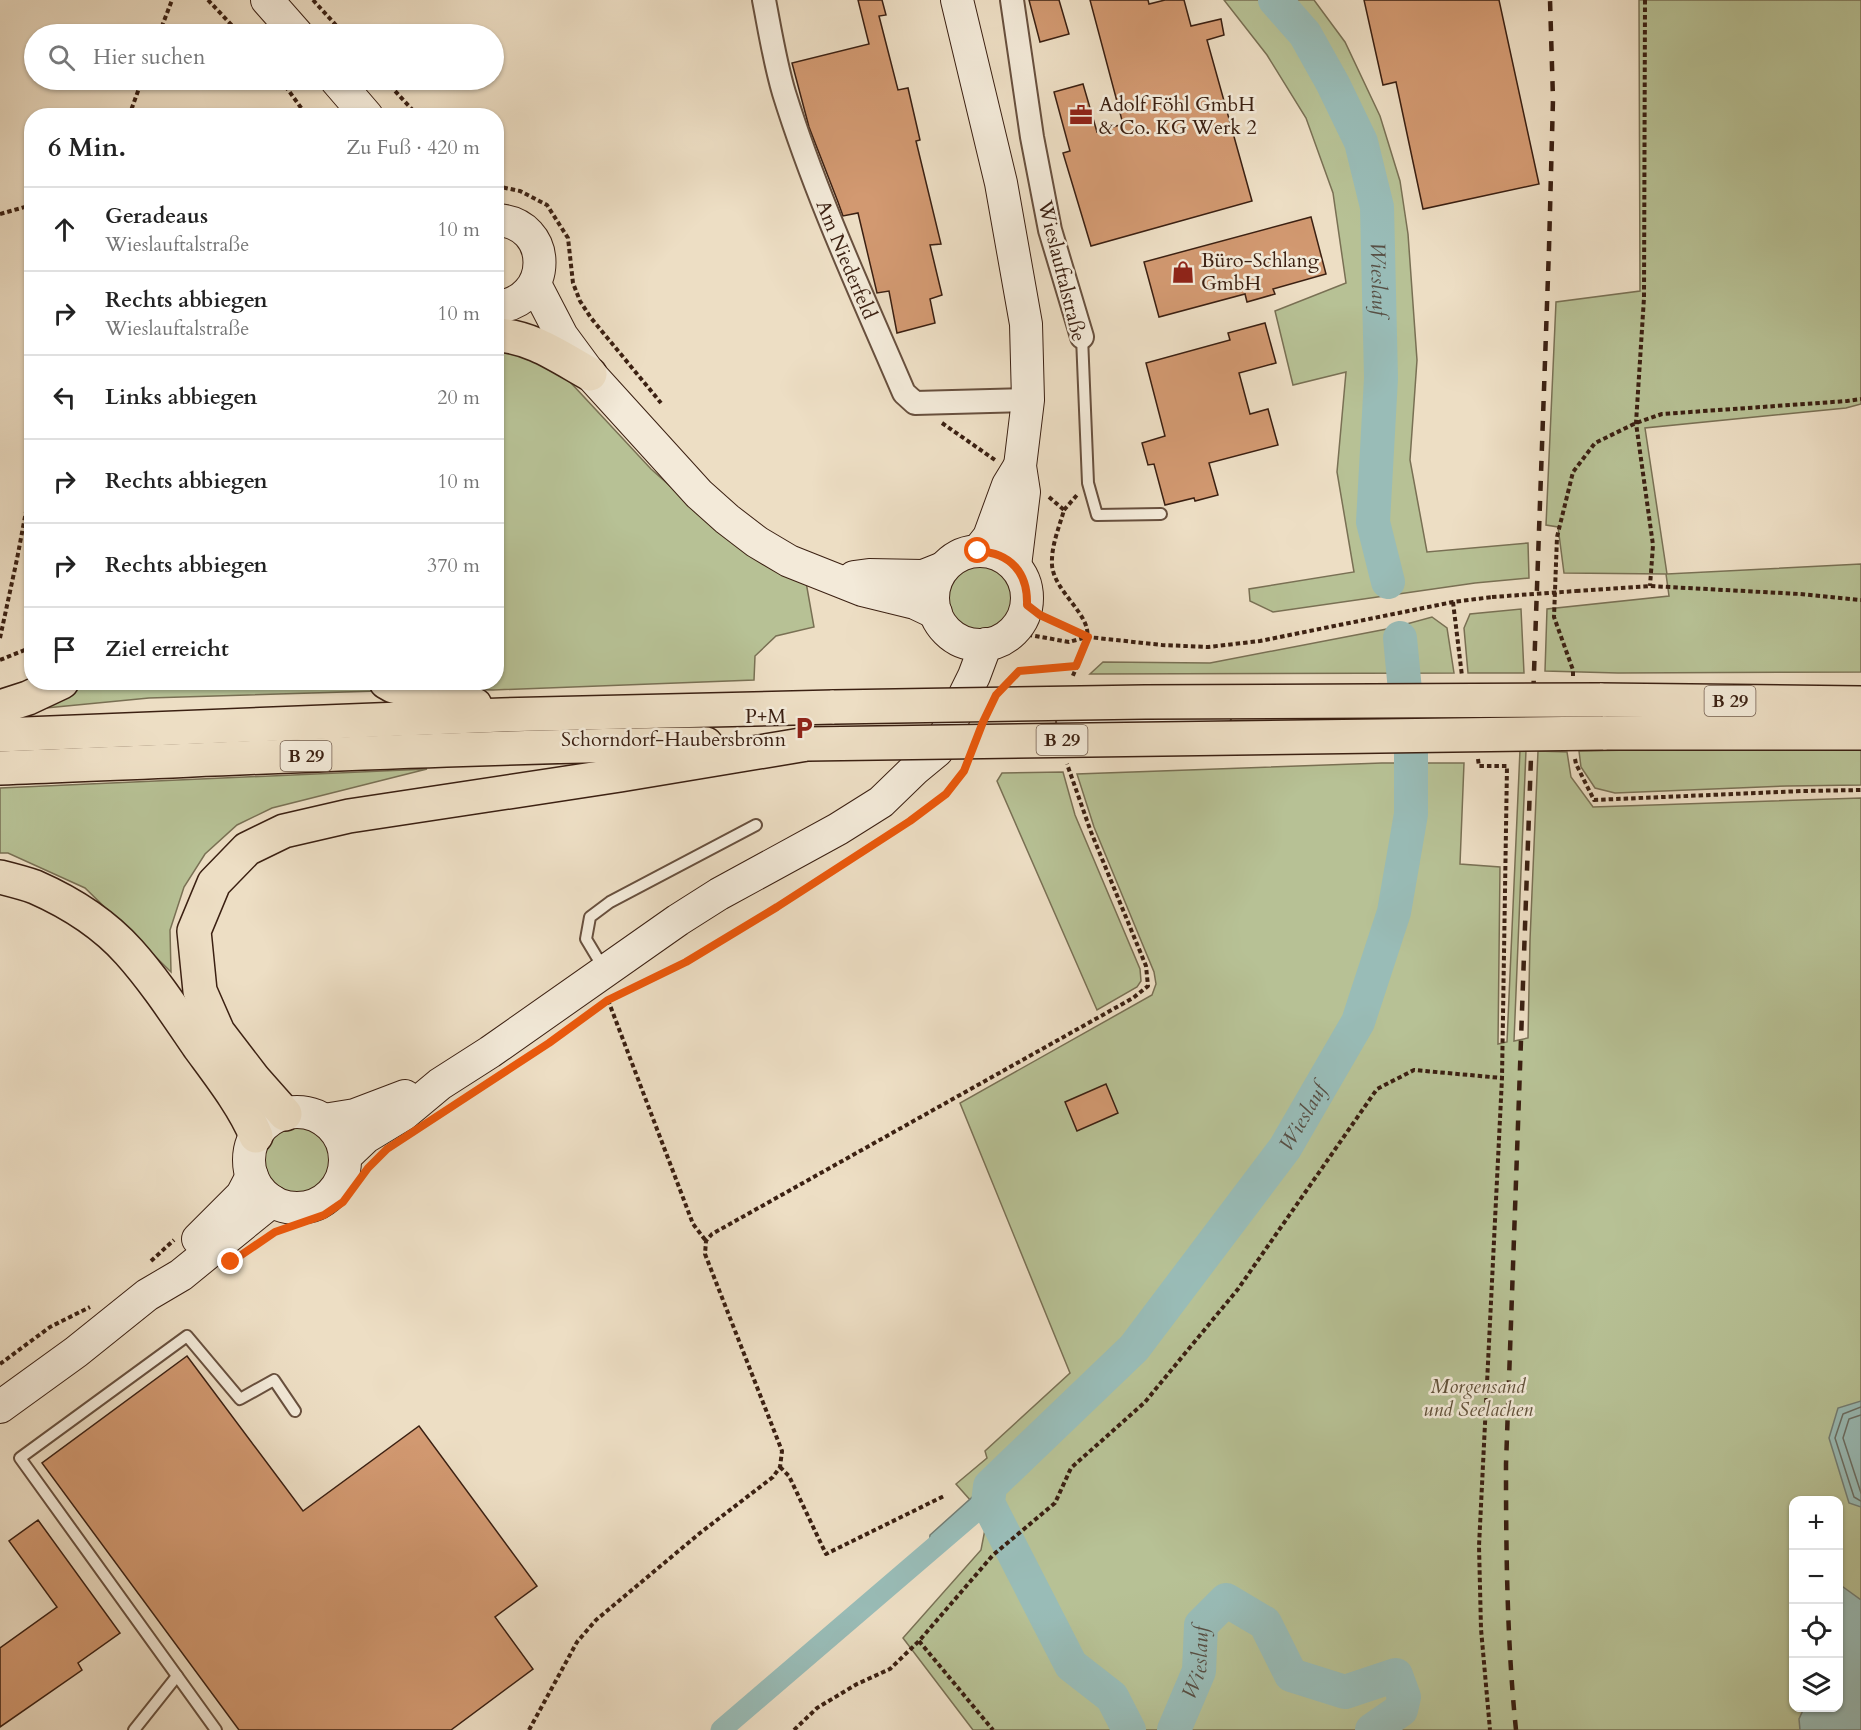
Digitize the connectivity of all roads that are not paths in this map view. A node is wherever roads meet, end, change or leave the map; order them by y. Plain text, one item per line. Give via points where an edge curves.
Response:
1 (267, 0) edge
2 (764, 0) edge
3 (957, 0) edge
4 (1012, 0) edge
5 (288, 24) edge
6 (345, 90) edge
7 (360, 108) edge
8 (504, 220) edge
9 (535, 284) junction
10 (504, 306) edge
11 (504, 307) edge
12 (504, 336) edge
13 (562, 336) junction
14 (1082, 337) joint
15 (590, 374) junction
16 (1028, 400) junction
17 (1009, 464) junction
18 (1161, 514) dead end
19 (978, 551) junction
20 (1015, 566) junction
21 (943, 568) junction
22 (836, 580) junction
23 (944, 624) junction
24 (1008, 627) junction
25 (45, 690) edge
26 (412, 690) edge
27 (1861, 703) edge
28 (0, 707) edge
29 (502, 715) junction
30 (1225, 719) dead end
31 (1062, 722) road end
32 (1861, 733) edge
33 (0, 735) edge
34 (616, 760) junction
35 (0, 768) edge
36 (914, 770) junction
37 (756, 825) dead end
38 (0, 877) edge
39 (607, 986) junction
40 (440, 1084) junction
41 (285, 1113) junction
42 (324, 1120) junction
43 (256, 1136) junction
44 (353, 1166) junction
45 (252, 1176) junction
46 (274, 1216) junction
47 (147, 1295) junction
48 (105, 1312) junction
49 (84, 1331) dead end
50 (0, 1407) edge
51 (295, 1411) dead end
52 (177, 1676) junction
53 (134, 1730) edge
54 (216, 1730) edge

1 - 5 main road
2 - 16 street, Am Niederfeld via 784,92 815,180 904,393 915,403
3 - 16 main road, Wieslauftalstraße via 1001,183 1026,324
4 - 14 street, Wieslauftalstraße via 1050,230
6 - 7 main road
8 - 9 main road via 529,233 536,245 540,271
9 - 10 main road via 524,298
9 - 13 main road
11 - 13 main road
12 - 15 highway via 536,344
13 - 15 main road
14 - 18 lane, Wieslauftalstraße via 1088,483 1097,515
15 - 22 main road via 699,494 727,519 789,561
16 - 17 main road, Wieslauftalstraße
17 - 19 main road, Wieslauftalstraße via 1008,485 989,537
17 - 20 main road, Wieslauftalstraße via 1024,492
19 - 20 main road via 1003,556
19 - 21 main road via 965,553
20 - 24 main road via 1027,594
21 - 22 main road via 923,576 869,575
21 - 23 main road via 933,595
22 - 23 main road via 915,603
23 - 24 main road via 966,643
23 - 36 main road via 954,668 944,707
24 - 36 main road via 974,676 937,752
25 - 28 highway
26 - 29 highway via 464,701
27 - 29 highway, B 29, bridge via 1145,702
29 - 33 highway, B 29
30 - 31 lane
32 - 34 highway, B 29, bridge via 807,744
34 - 35 highway, B 29 via 392,752
34 - 41 highway via 284,831 247,849 214,883 194,931 200,991 218,1032
36 - 39 main road via 881,802 669,926
37 - 39 lane via 610,902 590,917 586,939
38 - 43 highway via 34,886 65,902 128,951 212,1066
39 - 40 main road
40 - 42 main road via 355,1115
40 - 44 main road via 404,1114 366,1137
41 - 42 main road via 312,1114
41 - 43 main road via 273,1118
42 - 44 main road via 342,1142
43 - 45 main road via 249,1155
44 - 46 main road via 322,1200 301,1208 286,1206
45 - 46 main road
45 - 47 main road via 242,1195 170,1265
46 - 47 main road
47 - 48 main road
48 - 49 lane
48 - 50 main road via 76,1352
51 - 52 lane via 274,1380 240,1399 187,1336 20,1458
52 - 53 lane
52 - 54 lane

